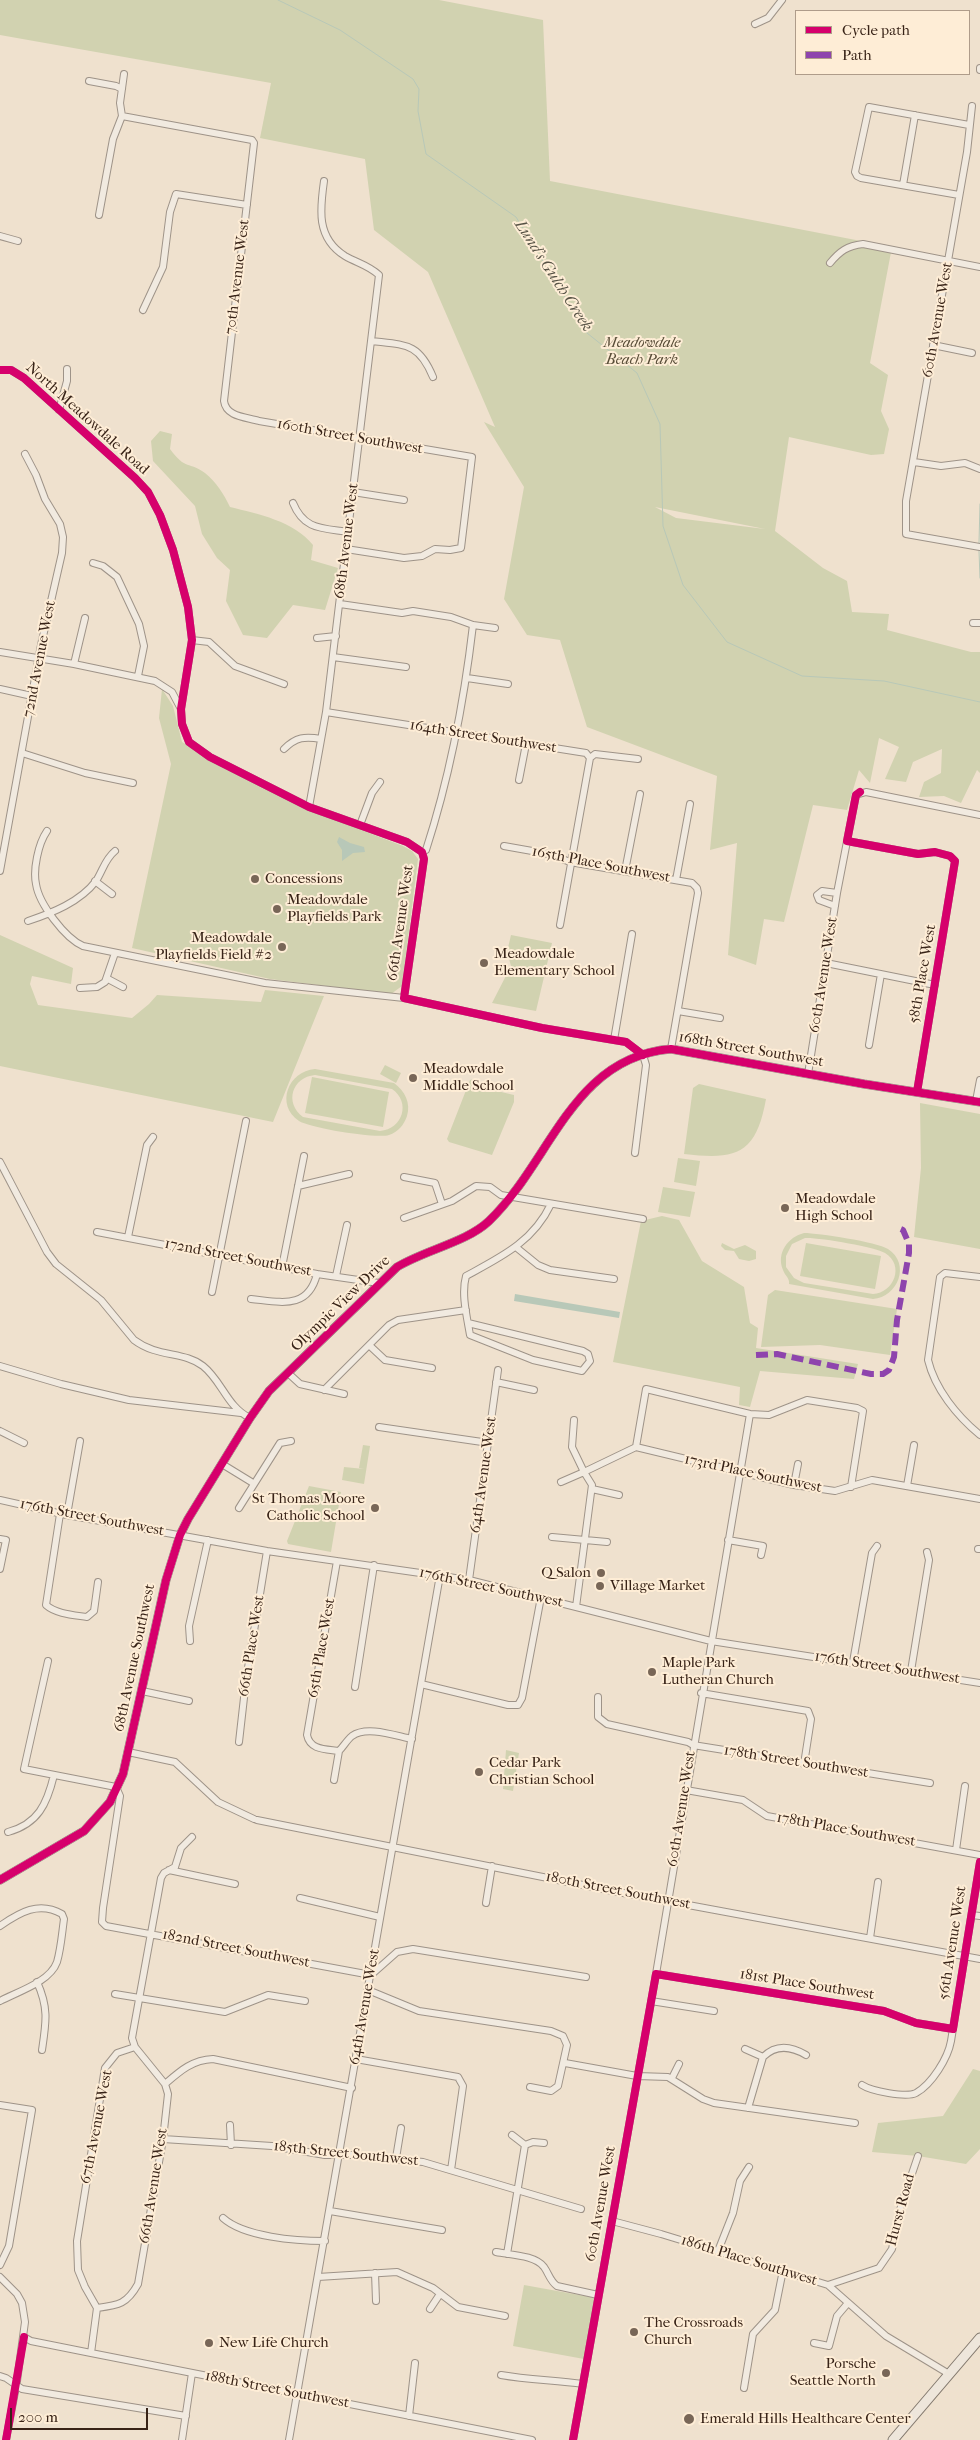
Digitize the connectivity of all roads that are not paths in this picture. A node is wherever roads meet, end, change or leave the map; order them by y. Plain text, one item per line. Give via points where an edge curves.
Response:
1 (782, 0) edge
2 (755, 24) dead end
3 (124, 74) dead end
4 (89, 81) dead end
5 (122, 89) junction
6 (972, 106) dead end
7 (915, 115) junction
8 (122, 116) junction
9 (969, 125) junction
10 (324, 181) dead end
11 (903, 185) junction
12 (959, 195) junction
13 (247, 205) junction
14 (99, 215) dead end
15 (0, 236) edge
16 (18, 241) dead end
17 (948, 262) junction
18 (830, 263) dead end
19 (980, 267) edge
20 (143, 310) dead end
21 (372, 341) junction
22 (933, 345) junction
23 (972, 353) dead end
24 (67, 369) dead end
25 (0, 370) edge
26 (433, 377) dead end
27 (59, 410) junction
28 (229, 413) joint
29 (359, 439) junction
30 (25, 454) dead end
31 (914, 462) junction
32 (980, 469) edge
33 (353, 492) junction
34 (404, 500) dead end
35 (293, 503) dead end
36 (348, 532) junction
37 (980, 548) edge
38 (346, 549) junction
39 (93, 563) dead end
40 (340, 604) junction
41 (85, 618) dead end
42 (473, 625) junction
43 (496, 628) dead end
44 (336, 636) junction
45 (317, 638) dead end
46 (192, 640) junction
47 (0, 652) edge
48 (333, 658) junction
49 (40, 660) junction
50 (74, 664) junction
51 (406, 666) dead end
52 (138, 676) junction
53 (467, 678) junction
54 (284, 684) dead end
55 (508, 684) dead end
56 (0, 689) edge
57 (32, 696) junction
58 (181, 709) junction
59 (326, 712) junction
60 (457, 733) junction
61 (321, 739) junction
62 (526, 744) junction
63 (284, 749) dead end
64 (22, 753) junction
65 (590, 758) junction
66 (638, 759) dead end
67 (519, 780) dead end
68 (380, 782) dead end
69 (133, 783) dead end
70 (640, 794) dead end
71 (690, 804) dead end
72 (308, 807) junction
73 (980, 815) edge
74 (360, 825) junction
75 (47, 831) dead end
76 (847, 840) junction
77 (504, 846) dead end
78 (115, 851) dead end
79 (422, 852) junction
80 (570, 862) junction
81 (0, 871) edge
82 (625, 871) junction
83 (676, 880) junction
84 (96, 881) junction
85 (837, 892) junction
86 (112, 894) dead end
87 (835, 906) junction
88 (50, 913) junction
89 (28, 921) dead end
90 (560, 925) dead end
91 (632, 934) dead end
92 (115, 953) junction
93 (826, 962) junction
94 (881, 974) junction
95 (108, 979) junction
96 (935, 985) junction
97 (123, 987) dead end
98 (80, 988) dead end
99 (404, 998) junction
100 (678, 1011) junction
101 (720, 1018) dead end
102 (614, 1040) junction
103 (868, 1045) dead end
104 (671, 1049) junction
105 (644, 1054) junction
106 (808, 1074) junction
107 (980, 1080) edge
108 (917, 1092) junction
109 (978, 1102) edge
110 (246, 1121) dead end
111 (153, 1137) dead end
112 (634, 1153) dead end
113 (304, 1156) dead end
114 (0, 1162) edge
115 (350, 1174) dead end
116 (404, 1177) dead end
117 (298, 1186) junction
118 (514, 1195) junction
119 (442, 1204) junction
120 (551, 1204) junction
121 (404, 1218) dead end
122 (642, 1219) dead end
123 (347, 1225) dead end
124 (98, 1232) dead end
125 (128, 1237) junction
126 (517, 1248) junction
127 (220, 1255) junction
128 (282, 1267) junction
129 (318, 1274) junction
130 (336, 1276) junction
131 (980, 1278) edge
132 (614, 1279) dead end
133 (379, 1282) junction
134 (212, 1292) dead end
135 (252, 1299) dead end
136 (466, 1310) junction
137 (468, 1323) junction
138 (368, 1345) junction
139 (0, 1366) edge
140 (432, 1368) dead end
141 (498, 1370) dead end
142 (288, 1373) junction
143 (496, 1382) junction
144 (324, 1390) junction
145 (534, 1390) dead end
146 (344, 1394) dead end
147 (240, 1413) junction
148 (750, 1414) junction
149 (250, 1418) junction
150 (574, 1420) dead end
151 (379, 1427) dead end
152 (0, 1431) edge
153 (980, 1435) edge
154 (80, 1441) dead end
155 (291, 1441) dead end
156 (24, 1443) dead end
157 (489, 1443) junction
158 (914, 1445) dead end
159 (636, 1447) junction
160 (222, 1464) junction
161 (798, 1464) dead end
162 (584, 1472) junction
163 (740, 1472) junction
164 (561, 1482) dead end
165 (253, 1483) junction
166 (794, 1485) junction
167 (907, 1486) junction
168 (850, 1487) junction
169 (592, 1489) junction
170 (619, 1495) dead end
171 (980, 1499) edge
172 (0, 1500) edge
173 (239, 1508) dead end
174 (63, 1514) junction
175 (180, 1535) junction
176 (552, 1537) dead end
177 (584, 1538) junction
178 (3, 1540) edge
179 (208, 1540) junction
180 (728, 1540) junction
181 (607, 1542) dead end
182 (877, 1546) dead end
183 (267, 1551) junction
184 (927, 1552) dead end
185 (761, 1555) dead end
186 (337, 1561) junction
187 (374, 1566) junction
188 (0, 1569) edge
189 (440, 1575) junction
190 (469, 1580) junction
191 (98, 1582) dead end
192 (541, 1597) junction
193 (576, 1607) junction
194 (190, 1641) dead end
195 (711, 1641) junction
196 (48, 1660) dead end
197 (853, 1662) junction
198 (911, 1671) junction
199 (980, 1683) edge
200 (421, 1684) junction
201 (355, 1687) dead end
202 (142, 1691) junction
203 (701, 1693) junction
204 (598, 1696) dead end
205 (189, 1701) dead end
206 (412, 1739) junction
207 (239, 1742) dead end
208 (693, 1745) junction
209 (128, 1752) junction
210 (339, 1752) junction
211 (804, 1764) junction
212 (54, 1775) junction
213 (334, 1780) dead end
214 (930, 1783) dead end
215 (965, 1786) dead end
216 (116, 1787) junction
217 (686, 1790) junction
218 (8, 1832) dead end
219 (192, 1837) dead end
220 (393, 1848) junction
221 (956, 1850) junction
222 (980, 1855) edge
223 (980, 1862) edge
224 (492, 1866) junction
225 (169, 1870) junction
226 (0, 1880) edge
227 (878, 1882) dead end
228 (235, 1884) dead end
229 (300, 1898) dead end
230 (668, 1901) junction
231 (486, 1903) dead end
232 (972, 1915) junction
233 (980, 1916) edge
234 (380, 1917) junction
235 (0, 1926) edge
236 (150, 1933) junction
237 (870, 1938) junction
238 (965, 1956) junction
239 (980, 1959) edge
240 (656, 1974) junction
241 (371, 1975) junction
242 (586, 1977) dead end
243 (37, 1982) junction
244 (368, 1990) junction
245 (115, 1994) dead end
246 (139, 1999) junction
247 (0, 2000) edge
248 (651, 2001) junction
249 (305, 2002) dead end
250 (714, 2011) dead end
251 (953, 2029) junction
252 (134, 2047) junction
253 (745, 2048) dead end
254 (42, 2050) dead end
255 (806, 2055) dead end
256 (763, 2057) junction
257 (356, 2059) junction
258 (565, 2063) junction
259 (680, 2064) dead end
260 (638, 2076) junction
261 (672, 2078) junction
262 (165, 2084) junction
263 (862, 2085) dead end
264 (530, 2086) dead end
265 (352, 2088) junction
266 (0, 2105) edge
267 (748, 2108) junction
268 (855, 2123) dead end
269 (230, 2125) dead end
270 (401, 2128) dead end
271 (512, 2135) dead end
272 (163, 2139) junction
273 (544, 2143) dead end
274 (231, 2145) junction
275 (525, 2145) junction
276 (339, 2156) junction
277 (918, 2156) dead end
278 (396, 2158) junction
279 (748, 2167) dead end
280 (451, 2170) junction
281 (518, 2190) junction
282 (581, 2209) dead end
283 (330, 2211) junction
284 (223, 2218) dead end
285 (612, 2221) junction
286 (442, 2230) dead end
287 (325, 2241) junction
288 (718, 2251) junction
289 (496, 2252) dead end
290 (507, 2254) junction
291 (0, 2265) edge
292 (783, 2270) junction
293 (375, 2273) junction
294 (0, 2277) edge
295 (318, 2278) junction
296 (828, 2285) junction
297 (440, 2294) junction
298 (598, 2295) junction
299 (376, 2301) dead end
300 (848, 2303) junction
301 (96, 2308) junction
302 (430, 2309) dead end
303 (505, 2316) dead end
304 (24, 2337) junction
305 (980, 2338) edge
306 (814, 2343) dead end
307 (91, 2353) junction
308 (415, 2363) dead end
309 (192, 2373) junction
310 (949, 2374) junction
311 (501, 2375) dead end
312 (0, 2376) edge
313 (583, 2384) junction
314 (16, 2385) junction
315 (744, 2388) dead end
316 (297, 2394) junction
317 (186, 2416) junction
318 (409, 2416) junction
319 (8, 2440) edge
320 (182, 2440) edge
321 (289, 2440) edge
322 (532, 2440) edge
323 (573, 2440) edge
324 (894, 2440) edge

1 - 2 street via 768,18
3 - 5 street
4 - 5 street
5 - 8 street
6 - 9 street, 60th Avenue West
7 - 9 street
7 - 11 street
7 - 11 street via 869,107 855,172 857,176
8 - 13 street, 70th Avenue West via 252,140 254,148
8 - 14 street via 113,139
9 - 12 street, 60th Avenue West
10 - 21 street, 68th Avenue West via 320,214 323,228 339,252 379,275
11 - 12 street
12 - 17 street, 60th Avenue West
13 - 20 street via 176,194 170,212 163,267
13 - 28 street, 70th Avenue West via 224,401
15 - 16 street
17 - 18 street via 863,244 841,250
17 - 19 street
17 - 22 street, 60th Avenue West
21 - 26 street via 410,348 426,359
21 - 29 street, 68th Avenue West
22 - 23 street
22 - 31 street, 60th Avenue West
24 - 27 street
25 - 27 street, North Meadowdale Road via 11,370 24,378
27 - 46 street, North Meadowdale Road via 148,492 173,550 188,607
28 - 29 street, 160th Street Southwest
29 - 33 street, 68th Avenue West
29 - 38 street, 160th Street Southwest via 472,458 461,548 435,549 422,556 404,558
30 - 49 street, 72nd Avenue West via 60,524 63,537 61,563
31 - 32 street via 941,466 965,463
31 - 37 street, 60th Avenue West via 906,502 906,534
33 - 34 street
33 - 36 street, 68th Avenue West
35 - 36 street via 310,526
36 - 38 street, 68th Avenue West
38 - 40 street, 68th Avenue West
39 - 52 street via 117,577 139,624 144,646
40 - 42 street via 451,617
40 - 44 street, 68th Avenue West
41 - 50 street
42 - 43 street
42 - 53 street, 66th Avenue West
44 - 45 street
44 - 48 street, 68th Avenue West
46 - 54 street via 209,642 235,666
46 - 58 street, North Meadowdale Road
47 - 49 street
48 - 51 street
48 - 59 street, 68th Avenue West
49 - 50 street
49 - 57 street, 72nd Avenue West
50 - 52 street
52 - 58 street via 165,685
53 - 55 street
53 - 60 street, 66th Avenue West
56 - 57 street
57 - 64 street, 72nd Avenue West
58 - 72 street, North Meadowdale Road via 184,733 199,750
59 - 60 street, 164th Street Southwest
59 - 61 street, 68th Avenue West
60 - 62 street, 164th Street Southwest
60 - 79 street, 66th Avenue West via 443,796 426,850
61 - 63 street via 300,738
61 - 72 street, 68th Avenue West
62 - 65 street, 164th Street Southwest via 586,753
62 - 67 street
64 - 69 street via 85,773
64 - 81 street, 72nd Avenue West
65 - 66 street, 164th Street Southwest via 595,754
65 - 80 street
68 - 74 street via 372,793
70 - 82 street
71 - 83 street
72 - 74 street, North Meadowdale Road
73 - 76 street, 60th Avenue West via 860,792 856,795
74 - 79 street, North Meadowdale Road via 407,842
75 - 88 street via 42,838 34,875 38,892
76 - 85 street, 60th Avenue West
76 - 96 street, 58th Place West via 918,854 935,852 950,856 955,861
77 - 80 street, 165th Place Southwest via 548,854
78 - 84 street
79 - 99 street, 66th Avenue West via 424,859
80 - 82 street, 165th Place Southwest
80 - 90 street
82 - 83 street, 165th Place Southwest
83 - 100 street, 165th Place Southwest via 692,884 698,893
84 - 86 street
84 - 88 street via 83,894
85 - 87 street, 60th Avenue West
85 - 87 street, 60th Avenue West via 822,891 817,895 819,900
87 - 93 street, 60th Avenue West
88 - 89 street
88 - 92 street via 72,941
91 - 102 street
92 - 95 street
92 - 99 street via 265,983
93 - 94 street
93 - 106 street, 60th Avenue West
94 - 96 street
94 - 103 street
95 - 97 street
95 - 98 street via 97,987
96 - 108 street, 58th Place West
99 - 102 street
100 - 101 street
100 - 104 street
102 - 105 street via 626,1042
104 - 105 main road, 168th Street Southwest
104 - 106 main road, 168th Street Southwest
105 - 112 street via 646,1065
105 - 118 main road, Olympic View Drive via 610,1069 587,1087
106 - 108 main road, 168th Street Southwest
107 - 109 street
108 - 109 main road, 168th Street Southwest
110 - 127 street
111 - 125 street via 147,1145
113 - 117 street
114 - 147 street via 35,1232 56,1264 101,1300 141,1346 188,1358 205,1367
115 - 117 street
116 - 119 street via 435,1183
117 - 128 street
118 - 119 street via 501,1195 484,1185
118 - 120 street
118 - 133 main road, Olympic View Drive via 474,1232 416,1255
119 - 121 street
120 - 122 street
120 - 126 street via 545,1216
123 - 130 street
124 - 125 street, 172nd Street Southwest
125 - 127 street, 172nd Street Southwest
126 - 132 street via 550,1270
126 - 136 street via 466,1276
127 - 128 street, 172nd Street Southwest
127 - 134 street
128 - 129 street, 172nd Street Southwest
129 - 130 street, 172nd Street Southwest
129 - 135 street via 314,1288 296,1301
130 - 133 street, 172nd Street Southwest
131 - 153 street via 945,1273 938,1283 928,1360 939,1387 958,1414
133 - 142 main road, Olympic View Drive
136 - 137 street
136 - 138 street via 398,1320
137 - 137 street via 470,1335 533,1360 582,1371 590,1361 583,1351
138 - 140 street via 385,1360
138 - 144 street
139 - 147 street via 129,1400
141 - 143 street, 64th Avenue West
142 - 144 street via 300,1384
142 - 149 main road, Olympic View Drive via 269,1391
143 - 145 street
143 - 157 street, 64th Avenue West
144 - 146 street
147 - 149 street
148 - 159 street via 646,1389
148 - 163 street, 60th Avenue West
148 - 168 street via 769,1415 792,1402 807,1400 863,1411
149 - 160 main road, Olympic View Drive
150 - 162 street via 572,1447
151 - 157 street
152 - 156 street
154 - 174 street
155 - 165 street via 280,1443
157 - 190 street, 64th Avenue West
158 - 167 street
159 - 162 street
159 - 163 street, 173rd Place Southwest
160 - 165 street
160 - 175 main road, Olympic View Drive
161 - 166 street
162 - 164 street
162 - 169 street
163 - 166 street, 173rd Place Southwest
163 - 180 street, 60th Avenue West
165 - 173 street
166 - 168 street, 173rd Place Southwest via 835,1491
167 - 168 street, 173rd Place Southwest via 872,1480
167 - 171 street, 173rd Place Southwest
169 - 170 street
169 - 177 street
172 - 174 street, 176th Street Southwest
174 - 175 street, 176th Street Southwest
174 - 191 street via 46,1605 87,1617 94,1611
175 - 179 street, 176th Street Southwest
175 - 202 main road, 68th Avenue Southwest via 166,1580
176 - 177 street
177 - 181 street
177 - 193 street
178 - 188 street
179 - 183 street, 176th Street Southwest
179 - 194 street via 190,1626
180 - 185 street via 763,1546
180 - 195 street, 60th Avenue West
182 - 197 street via 872,1553
183 - 186 street, 176th Street Southwest
183 - 207 street, 66th Place West
184 - 198 street via 929,1560
186 - 187 street, 176th Street Southwest
186 - 210 street, 65th Place West via 307,1735 316,1748
187 - 189 street, 176th Street Southwest
187 - 201 street
189 - 190 street, 176th Street Southwest
189 - 200 street, 64th Avenue West
190 - 192 street, 176th Street Southwest
192 - 193 street, 176th Street Southwest
192 - 200 street via 522,1698 518,1704 508,1705
193 - 195 street, 176th Street Southwest
195 - 197 street, 176th Street Southwest
195 - 203 street, 60th Avenue West
196 - 212 street via 24,1769
197 - 198 street, 176th Street Southwest
198 - 199 street, 176th Street Southwest
200 - 206 street, 64th Avenue West
202 - 205 street
202 - 209 main road, 68th Avenue Southwest
203 - 208 street, 60th Avenue West
203 - 211 street via 802,1708 810,1713 812,1719
204 - 208 street, 178th Street Southwest via 598,1714 604,1722
206 - 210 street via 359,1733
206 - 220 street, 64th Avenue West
208 - 211 street, 178th Street Southwest
208 - 217 street, 60th Avenue West
209 - 216 main road, 68th Avenue Southwest
209 - 220 street, 180th Street Southwest via 175,1762 218,1802 255,1819
210 - 213 street
211 - 214 street, 178th Street Southwest
212 - 216 street
212 - 218 street via 47,1800 34,1820
215 - 221 street
216 - 226 main road via 101,1814 84,1831
216 - 236 street, 182nd Street Southwest via 120,1796 102,1922 106,1926
217 - 221 street, 178th Place Southwest via 743,1800 767,1816
217 - 230 street, 60th Avenue West
219 - 225 street via 181,1848 175,1867
220 - 224 street, 180th Street Southwest
220 - 234 street, 64th Avenue West
221 - 222 street, 178th Place Southwest
223 - 232 street, 56th Avenue West
224 - 230 street, 180th Street Southwest
224 - 231 street
225 - 228 street
225 - 236 street via 161,1878
227 - 237 street
229 - 234 street
230 - 237 street, 180th Street Southwest
230 - 240 street, 60th Avenue West
232 - 233 street
232 - 238 street, 56th Avenue West
234 - 241 street, 64th Avenue West
235 - 243 street via 28,1909 41,1908 62,1914 64,1919 56,1963 52,1971
236 - 241 street, 182nd Street Southwest
236 - 246 street
237 - 238 street, 180th Street Southwest
238 - 239 street, 180th Street Southwest
238 - 251 street, 56th Avenue West
240 - 248 street, 60th Avenue West
240 - 251 street, 181st Place Southwest via 884,2011 916,2023
241 - 242 street via 397,1952 413,1950
241 - 244 street, 64th Avenue West
243 - 247 street
243 - 254 street via 45,1999 47,2019
244 - 257 street, 64th Avenue West
244 - 258 street via 419,2011 551,2031 563,2036 567,2045
245 - 246 street
246 - 249 street via 225,2012 268,1995
246 - 252 street via 132,2038
248 - 250 street
248 - 260 street, 60th Avenue West
251 - 263 street, 56th Avenue West via 944,2062 915,2093 905,2095 868,2089
252 - 262 street
252 - 301 street, 67th Avenue West via 117,2053 105,2068 77,2240 78,2270
253 - 256 street
255 - 256 street via 796,2049 780,2048
256 - 267 street
257 - 265 street, 64th Avenue West
257 - 280 street via 458,2077 463,2086
258 - 260 street
258 - 264 street via 558,2086 551,2091
259 - 261 street
260 - 261 street
260 - 285 street, 60th Avenue West
261 - 267 street via 707,2101
262 - 265 street via 198,2060 213,2059
262 - 272 street, 66th Avenue West via 168,2094
265 - 276 street, 64th Avenue West
266 - 291 street via 32,2110 9,2246
267 - 268 street
269 - 274 street
270 - 278 street
271 - 275 street
272 - 274 street, 185th Street Southwest
272 - 301 street, 66th Avenue West via 138,2284 130,2298 116,2305
273 - 275 street
274 - 276 street, 185th Street Southwest via 272,2146
275 - 281 street
276 - 278 street, 185th Street Southwest
276 - 283 street, 64th Avenue West
277 - 296 street, Hurst Road via 901,2206 892,2249 880,2268
278 - 280 street, 185th Street Southwest
279 - 288 street via 740,2181 733,2213
280 - 281 street, 185th Street Southwest
281 - 282 street, 185th Street Southwest
281 - 290 street
283 - 286 street
283 - 287 street, 64th Avenue West
284 - 287 street via 232,2226 272,2236
285 - 288 street, 186th Place Southwest
285 - 298 street, 60th Avenue West
287 - 295 street, 64th Avenue West
288 - 292 street, 186th Place Southwest
289 - 290 street
290 - 298 street via 537,2261 557,2286
292 - 296 street, 186th Place Southwest
292 - 315 street via 774,2310 753,2334
293 - 295 street
293 - 297 street via 402,2273
293 - 299 street
294 - 304 street via 22,2303
295 - 316 street, 64th Avenue West
296 - 300 street, 186th Place Southwest
297 - 302 street
297 - 303 street via 458,2307
298 - 313 street, 60th Avenue West
300 - 306 street via 837,2316 829,2346
300 - 310 street, 186th Place Southwest via 886,2336
301 - 307 street
304 - 307 street, 188th Street Southwest
304 - 314 street
305 - 310 highway
307 - 309 street, 188th Street Southwest
308 - 318 street
309 - 316 street, 188th Street Southwest
309 - 317 street
310 - 324 highway
311 - 313 street
312 - 314 street
313 - 323 street, 60th Avenue West
314 - 317 street via 22,2390
314 - 319 street
316 - 318 street, 188th Street Southwest
316 - 321 street, 64th Avenue West
317 - 320 street
318 - 322 street, 188th Street Southwest

